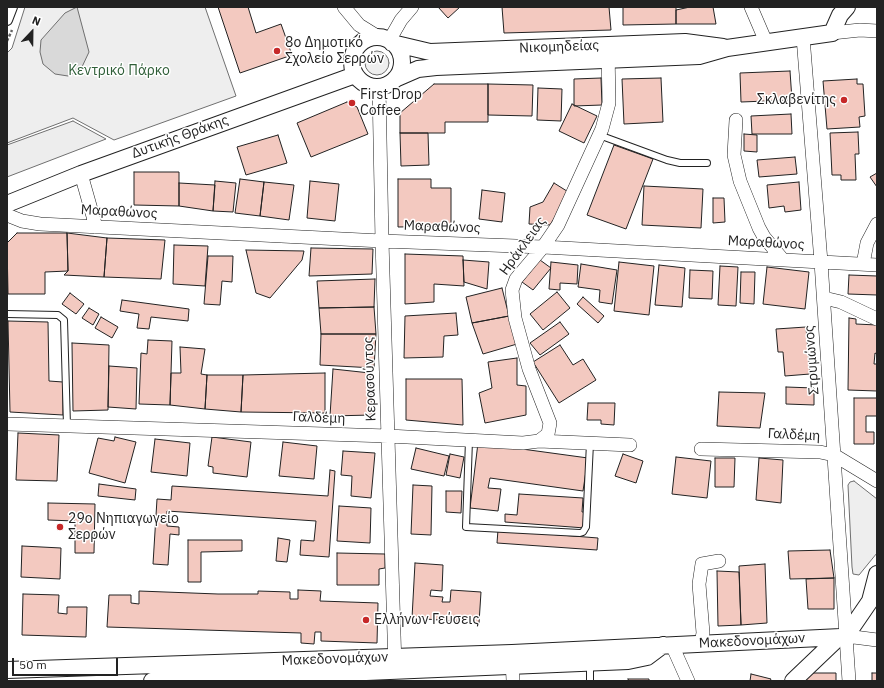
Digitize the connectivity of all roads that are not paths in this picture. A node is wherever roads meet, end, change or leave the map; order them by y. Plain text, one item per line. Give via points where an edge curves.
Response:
1 (12, 7) edge
2 (344, 7) edge
3 (412, 7) edge
4 (752, 7) edge
5 (847, 7) edge
6 (7, 20) edge
7 (877, 31) edge
8 (832, 33) junction
9 (803, 37) junction
10 (387, 40) junction
11 (766, 42) junction
12 (608, 45) junction
13 (727, 48) junction
14 (608, 61) junction
15 (355, 74) junction
16 (395, 79) junction
17 (379, 87) junction
18 (736, 120) dead end
19 (599, 135) junction
20 (707, 163) dead end
21 (81, 174) junction
22 (7, 204) edge
23 (7, 216) edge
24 (877, 224) edge
25 (96, 227) junction
26 (382, 241) junction
27 (543, 247) junction
28 (783, 260) junction
29 (822, 262) junction
30 (863, 264) junction
31 (877, 264) edge
32 (824, 298) junction
33 (7, 314) edge
34 (877, 319) edge
35 (7, 424) edge
36 (67, 426) junction
37 (388, 436) junction
38 (469, 440) junction
39 (539, 441) junction
40 (590, 443) junction
41 (630, 445) dead end
42 (701, 449) dead end
43 (834, 455) junction
44 (877, 481) edge
45 (719, 561) dead end
46 (877, 574) edge
47 (874, 599) edge
48 (843, 636) junction
49 (874, 638) edge
50 (701, 643) junction
51 (667, 645) junction
52 (590, 663) junction
53 (395, 664) junction
54 (513, 667) edge
55 (7, 670) edge
56 (344, 671) edge
57 (189, 680) edge
58 (152, 681) edge
59 (590, 681) edge
60 (688, 681) edge
61 (793, 681) edge
62 (849, 681) edge

1 - 6 street
2 - 10 street via 359,25
3 - 10 street
4 - 11 street
5 - 8 street via 840,14
7 - 8 street
8 - 9 street, Νικομηδείας
9 - 11 street, Νικομηδείας
9 - 29 street, Στρυμώνος
10 - 12 street, Νικομηδείας via 430,52
10 - 15 street via 364,41 356,49 352,61
10 - 16 street via 398,49 402,61
11 - 13 street, Νικομηδείας
12 - 13 street, Νικομηδείας via 685,42
12 - 14 street, Ηράκλειας
13 - 14 street, Νικομηδείας via 685,58
14 - 16 street, Νικομηδείας via 436,67 409,72
14 - 19 street, Ηράκλειας via 609,103
15 - 17 street via 368,86
15 - 21 street, Δυτικής Θράκης
16 - 17 street via 386,86
17 - 26 street, Κερασούντος
18 - 28 street via 734,155 740,181 764,238
19 - 20 lane via 667,160 680,163
19 - 27 street, Ηράκλειας via 558,226
21 - 22 street, Δυτικής Θράκης
21 - 25 street
23 - 25 street, Μαραθώνος via 40,224
24 - 30 street via 868,243
25 - 26 street, Μαραθώνος
26 - 27 street, Μαραθώνος
26 - 37 street, Κερασούντος
27 - 28 street, Μαραθώνος
27 - 39 street, Ηράκλειας via 516,279 512,290 515,318 529,369 550,427 548,434
28 - 29 street, Μαραθώνος
29 - 30 street, Μαραθώνος
29 - 32 street, Στρυμώνος
30 - 31 street, Μαραθώνος
32 - 34 street via 841,302
32 - 43 street, Στρυμώνος
33 - 36 lane via 58,315 63,318
35 - 36 street, Γαλδέμη
36 - 37 street, Γαλδέμη
37 - 38 street, Γαλδέμη
37 - 53 street, Κερασούντος
38 - 39 street, Γαλδέμη via 522,443
38 - 40 lane via 466,527 580,533 586,527
39 - 40 street, Γαλδέμη
40 - 41 street, Γαλδέμη
42 - 43 street, Γαλδέμη via 812,451
43 - 44 street, Γαλδέμη
43 - 48 street, Στρυμώνος
45 - 50 street via 702,564 698,584 703,633
46 - 47 street
47 - 48 street
48 - 49 street, Μακεδονομάχων
48 - 50 street, Μακεδονομάχων
48 - 61 street
48 - 62 street, Στρυμώνος
50 - 51 street, Μακεδονομάχων
51 - 52 street, Μακεδονομάχων via 651,655 636,660
51 - 54 street, Μακεδονομάχων
51 - 60 street
52 - 54 street, Μακεδονομάχων
52 - 59 lane
53 - 54 street, Μακεδονομάχων
53 - 56 street, Μακεδονομάχων
55 - 56 street, Μακεδονομάχων
56 - 57 street, Μακεδονομάχων
57 - 58 street, Μακεδονομάχων

